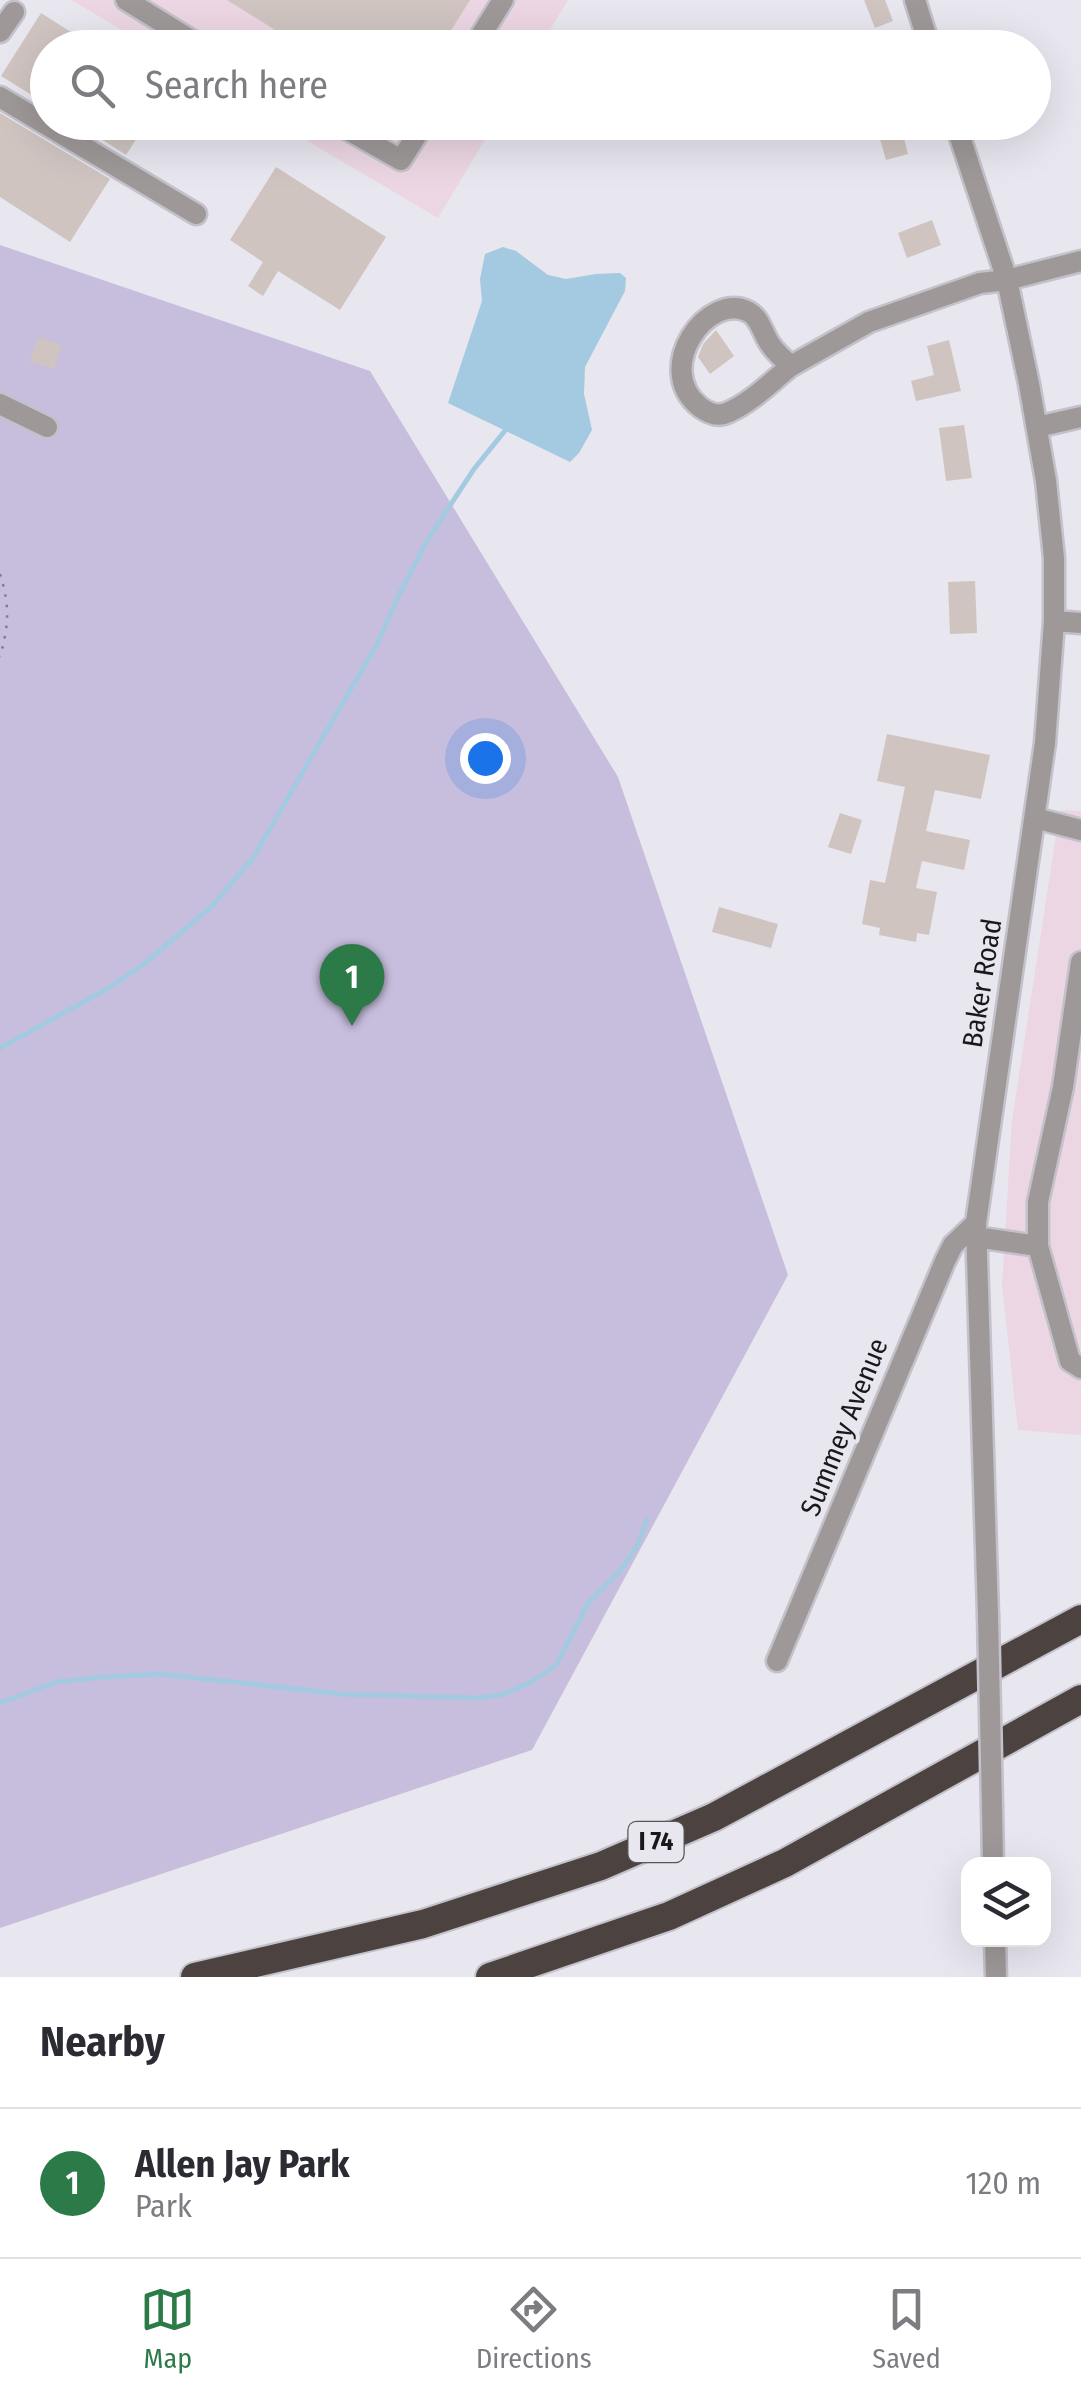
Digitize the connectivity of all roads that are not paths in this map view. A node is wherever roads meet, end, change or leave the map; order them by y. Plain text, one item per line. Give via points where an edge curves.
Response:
1 (126, 0) edge
2 (503, 0) edge
3 (914, 0) edge
4 (14, 12) dead end
5 (175, 30) edge
6 (484, 30) edge
7 (924, 30) edge
8 (0, 32) edge
9 (0, 97) edge
10 (30, 115) edge
11 (72, 140) edge
12 (365, 140) edge
13 (413, 140) edge
14 (961, 140) edge
15 (196, 214) dead end
16 (1081, 261) edge
17 (1008, 280) junction
18 (792, 366) junction
19 (0, 404) edge
20 (1081, 418) edge
21 (1036, 426) junction
22 (47, 427) dead end
23 (1054, 621) junction
24 (1081, 623) edge
25 (1035, 818) junction
26 (1081, 830) edge
27 (1081, 962) edge
28 (976, 1230) junction
29 (1038, 1246) junction
30 (1081, 1368) edge
31 (1081, 1619) edge
32 (777, 1661) dead end
33 (1081, 1699) edge
34 (993, 1857) edge
35 (995, 1947) edge
36 (195, 1977) edge
37 (490, 1977) edge
38 (996, 1977) edge

1 - 5 street
2 - 6 street
3 - 7 street
4 - 8 street
9 - 10 street
11 - 15 street
12 - 13 street via 400,160
14 - 17 street, Baker Road
16 - 17 street
17 - 18 street via 980,283 869,322
17 - 21 street, Baker Road
18 - 18 street via 755,316 728,310 686,342 681,378 702,409 726,414
19 - 22 street
20 - 21 street
21 - 23 street, Baker Road via 1054,558
23 - 24 street
23 - 25 street, Baker Road
25 - 26 street
25 - 28 street, Baker Road
27 - 29 street via 1038,1202
28 - 29 street
28 - 32 street, Summey Avenue via 953,1245 945,1261
28 - 34 street, Baker Road, bridge
29 - 30 street via 1070,1361
31 - 36 highway, I 74 via 714,1817 600,1866 423,1924
33 - 37 highway via 785,1863 669,1916
35 - 38 street

